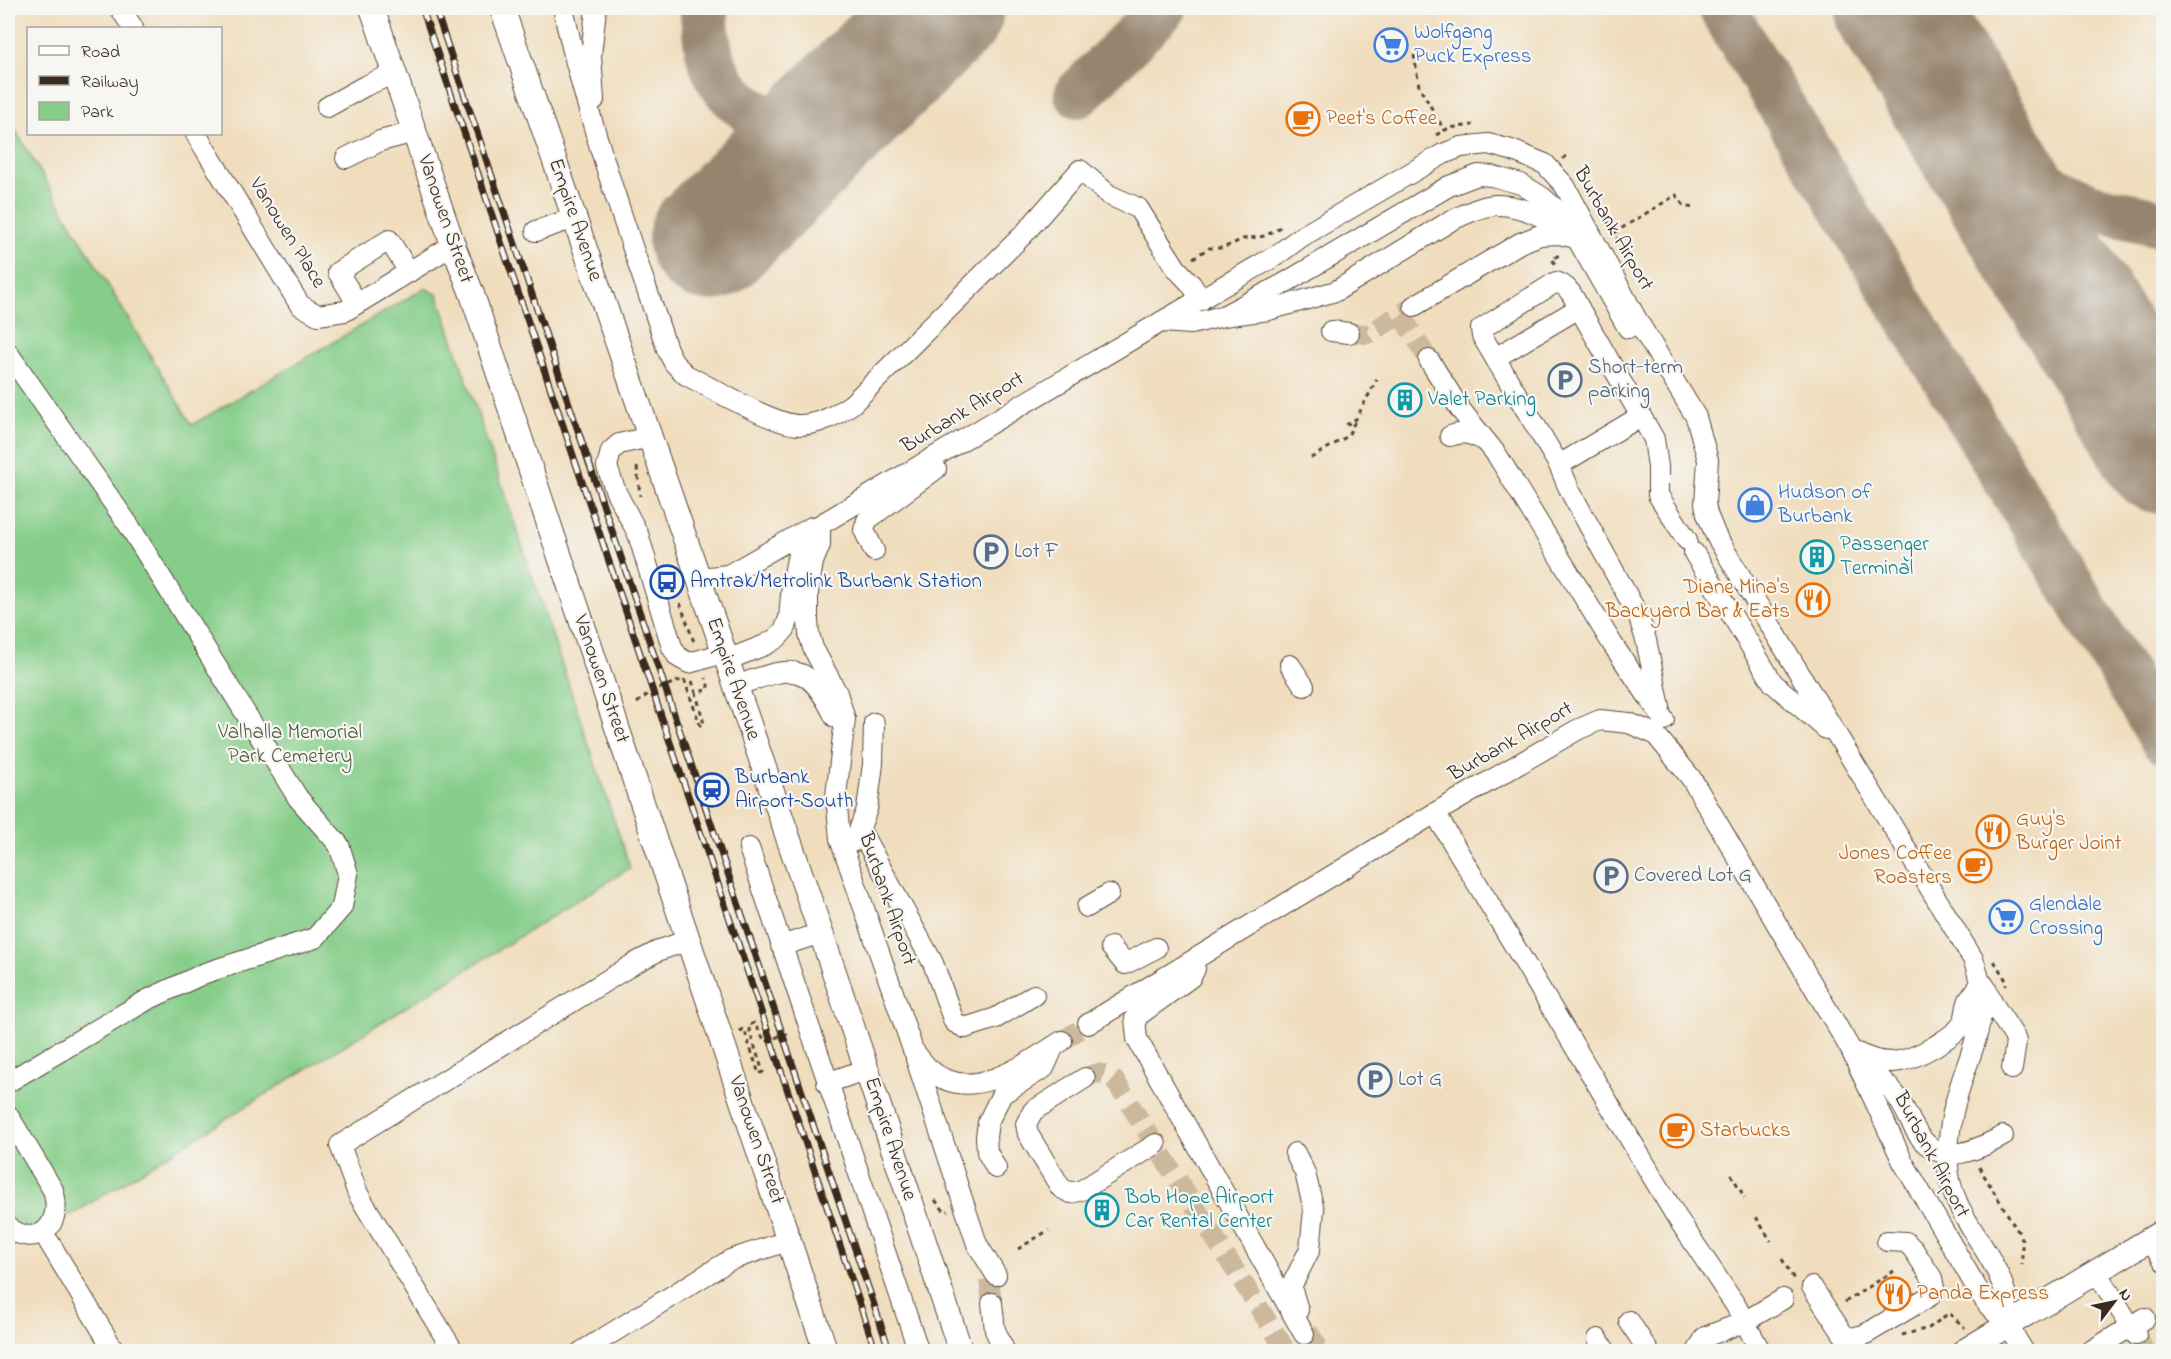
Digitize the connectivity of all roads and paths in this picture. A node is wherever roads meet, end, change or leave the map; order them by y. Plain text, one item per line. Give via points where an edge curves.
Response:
1 (120, 8) edge
2 (372, 8) edge
3 (502, 8) edge
4 (563, 8) edge
5 (596, 8) edge
6 (132, 27) edge
7 (1414, 55) dead end
8 (395, 73) junction
9 (327, 107) dead end
10 (1444, 131) dead end
11 (415, 132) junction
12 (197, 135) edge
13 (598, 144) junction
14 (346, 158) dead end
15 (1695, 208) dead end
16 (574, 218) junction
17 (536, 231) dead end
18 (1614, 233) dead end
19 (1577, 238) junction
20 (453, 246) junction
21 (1551, 259) dead end
22 (1555, 264) dead end
23 (409, 272) junction
24 (1201, 300) junction
25 (357, 303) junction
26 (1414, 306) tunnel mouth
27 (1579, 308) junction
28 (1223, 316) junction
29 (1161, 322) junction
30 (8, 353) edge
31 (1495, 358) junction
32 (1430, 360) tunnel mouth
33 (1377, 379) dead end
34 (1641, 416) junction
35 (1356, 419) junction
36 (1346, 425) dead end
37 (1450, 436) dead end
38 (650, 437) junction
39 (1485, 441) junction
40 (950, 449) junction
41 (1706, 450) junction
42 (1311, 458) dead end
43 (1559, 465) junction
44 (820, 525) junction
45 (874, 551) dead end
46 (699, 578) junction
47 (725, 656) junction
48 (1290, 665) dead end
49 (705, 673) dead end
50 (691, 676) dead end
51 (735, 686) junction
52 (1304, 686) dead end
53 (696, 693) junction
54 (636, 703) dead end
55 (1664, 720) junction
56 (874, 723) dead end
57 (843, 729) junction
58 (1839, 741) junction
59 (1691, 778) junction
60 (1435, 813) junction
61 (860, 830) junction
62 (749, 848) dead end
63 (848, 862) junction
64 (1109, 894) dead end
65 (1087, 908) dead end
66 (821, 933) junction
67 (689, 940) junction
68 (781, 946) junction
69 (1111, 947) dead end
70 (1156, 948) dead end
71 (1201, 956) junction
72 (1979, 978) junction
73 (1034, 995) dead end
74 (1088, 1024) tunnel mouth
75 (790, 1033) dead end
76 (743, 1044) dead end
77 (913, 1050) junction
78 (1851, 1050) junction
79 (867, 1069) junction
80 (2012, 1069) dead end
81 (1085, 1078) tunnel mouth
82 (8, 1082) edge
83 (827, 1083) junction
84 (8, 1115) edge
85 (2003, 1136) dead end
86 (1155, 1144) dead end
87 (1295, 1153) dead end
88 (1948, 1153) junction
89 (996, 1168) dead end
90 (1731, 1174) dead end
91 (1745, 1198) dead end
92 (1756, 1217) dead end
93 (8, 1227) edge
94 (1049, 1230) dead end
95 (2157, 1235) edge
96 (790, 1240) junction
97 (1772, 1241) dead end
98 (1887, 1241) dead end
99 (49, 1242) dead end
100 (1018, 1249) dead end
101 (1782, 1259) dead end
102 (2163, 1261) edge
103 (1894, 1270) dead end
104 (2096, 1271) junction
105 (992, 1277) tunnel mouth
106 (1805, 1286) joint
107 (1783, 1299) dead end
108 (992, 1303) tunnel mouth
109 (1841, 1303) dead end
110 (1629, 1321) dead end
111 (1744, 1322) junction
112 (2007, 1324) junction
113 (1902, 1335) dead end
114 (1971, 1346) edge
115 (1705, 1347) edge
116 (1005, 1351) edge
117 (115, 1352) edge
118 (454, 1352) edge
119 (581, 1352) edge
120 (826, 1352) edge
121 (919, 1352) edge
122 (961, 1352) edge
123 (1648, 1352) edge
124 (1761, 1352) edge
125 (2024, 1352) edge
126 (2090, 1352) edge

1 - 6 street
2 - 8 main road, Vanowen Street
3 - 16 main road, Empire Avenue
4 - 13 street
5 - 13 street via 591,56
7 - 10 path via 1419,86
8 - 9 street
8 - 11 main road, Vanowen Street
11 - 14 street via 381,141
11 - 20 main road, Vanowen Street
12 - 25 street, Vanowen Place via 300,305 318,315 345,311
13 - 24 street via 674,363 686,375 777,421 799,426 818,423 852,404 1023,234 1080,170 1109,195 1138,208
15 - 18 path via 1684,206 1676,195
16 - 17 street
16 - 38 main road, Empire Avenue
19 - 26 street via 1540,235 1520,243
19 - 28 street, Burbank Airport via 1548,219 1496,205 1452,219 1336,291 1269,310
19 - 28 street, Burbank Airport via 1564,216 1542,197 1521,184 1478,175 1449,186
19 - 41 street, Burbank Airport via 1630,333
20 - 23 street, Vanowen Place
20 - 67 main road, Vanowen Street
21 - 22 path
23 - 25 street, Vanowen Place
23 - 25 street via 389,240 338,272
24 - 29 street, Burbank Airport
24 - 41 street, Burbank Airport via 1443,154 1488,144 1511,150 1545,164 1565,186 1696,417
27 - 31 street
27 - 31 street via 1570,291 1556,282 1481,329
27 - 34 street
28 - 29 street, Burbank Airport via 1191,324
29 - 40 street, Burbank Airport
30 - 82 street via 128,524 298,798 339,845 348,874 342,907 315,938 205,973 147,1000
31 - 43 street
32 - 39 street
33 - 35 path
34 - 43 street
34 - 58 street via 1654,439 1658,495 1773,683
35 - 36 path
35 - 42 path via 1348,436
37 - 39 street via 1461,432
38 - 46 main road, Empire Avenue
38 - 47 street via 619,444 611,451 607,467 638,534 678,657 689,663
39 - 55 street
40 - 44 street, Burbank Airport
40 - 45 street via 938,468 867,520 864,530
41 - 58 street, Burbank Airport via 1705,503 1710,525
43 - 55 street via 1638,615
44 - 46 street via 808,528 728,575
44 - 47 street via 807,535 799,549 785,629 765,645
44 - 57 street, Burbank Airport via 820,545 808,593 809,634 837,693 845,719
46 - 47 main road, Empire Avenue
47 - 51 main road, Empire Avenue
48 - 52 street
49 - 53 path via 709,689
50 - 53 path
51 - 57 street via 781,671 794,671 816,686
51 - 66 main road, Empire Avenue
53 - 54 path via 704,724 700,725 684,679 652,691
55 - 59 street
56 - 61 street via 873,764
57 - 63 street, Burbank Airport via 836,813
58 - 72 street, Burbank Airport via 1966,945
59 - 60 street, Burbank Airport via 1655,734 1629,723 1600,720
59 - 78 street, Burbank Airport
60 - 71 street, Burbank Airport
60 - 111 street via 1676,1216
61 - 63 street
61 - 73 street via 933,963 954,1022 965,1028 996,1018
62 - 68 street
63 - 77 street, Burbank Airport
64 - 65 street
66 - 68 street
66 - 79 main road, Empire Avenue
67 - 96 main road, Vanowen Street
67 - 118 street via 635,963 340,1145 358,1194
68 - 83 street
69 - 70 street via 1125,964
71 - 74 street, Burbank Airport
71 - 87 street via 1191,977 1135,1018 1137,1039 1306,1333 1291,1287 1310,1249 1314,1210 1305,1173
72 - 78 street via 1962,1026 1922,1053 1891,1063 1871,1060
72 - 80 street via 2014,1036
72 - 88 street, Burbank Airport via 1983,1001 1981,1025 1955,1102
75 - 76 path via 765,1041 754,1023 748,1026 763,1072 759,1074 744,1029
77 - 89 street, Burbank Airport via 929,1070 951,1082 971,1084 996,1079 1058,1044 1044,1068 1002,1094 988,1122 986,1137 987,1152
77 - 105 street via 977,1244
78 - 88 street via 1897,1096 1929,1147
78 - 112 street, Burbank Airport via 1904,1162 1978,1290
79 - 83 street
79 - 122 main road, Empire Avenue
81 - 86 street via 1033,1111 1026,1125 1061,1188 1071,1193 1082,1191
83 - 121 street
84 - 93 street via 53,1190 57,1212 43,1233 30,1236
85 - 88 street via 1969,1152
88 - 112 street, Burbank Airport via 1950,1186 1999,1277 2005,1294
90 - 91 path
92 - 97 path
94 - 100 path
95 - 102 street
95 - 104 main road
96 - 119 street via 730,1260
96 - 120 main road, Vanowen Street
98 - 106 street via 1906,1242 1913,1249 1934,1288 1930,1296 1864,1335 1851,1338 1843,1334
99 - 117 street
101 - 106 path
103 - 109 path
104 - 112 main road
104 - 126 street via 2137,1327
107 - 111 street
108 - 116 street via 995,1330
110 - 123 street
111 - 115 street
111 - 124 street
112 - 114 main road
112 - 125 street
113 - 114 path via 1929,1328 1949,1313

